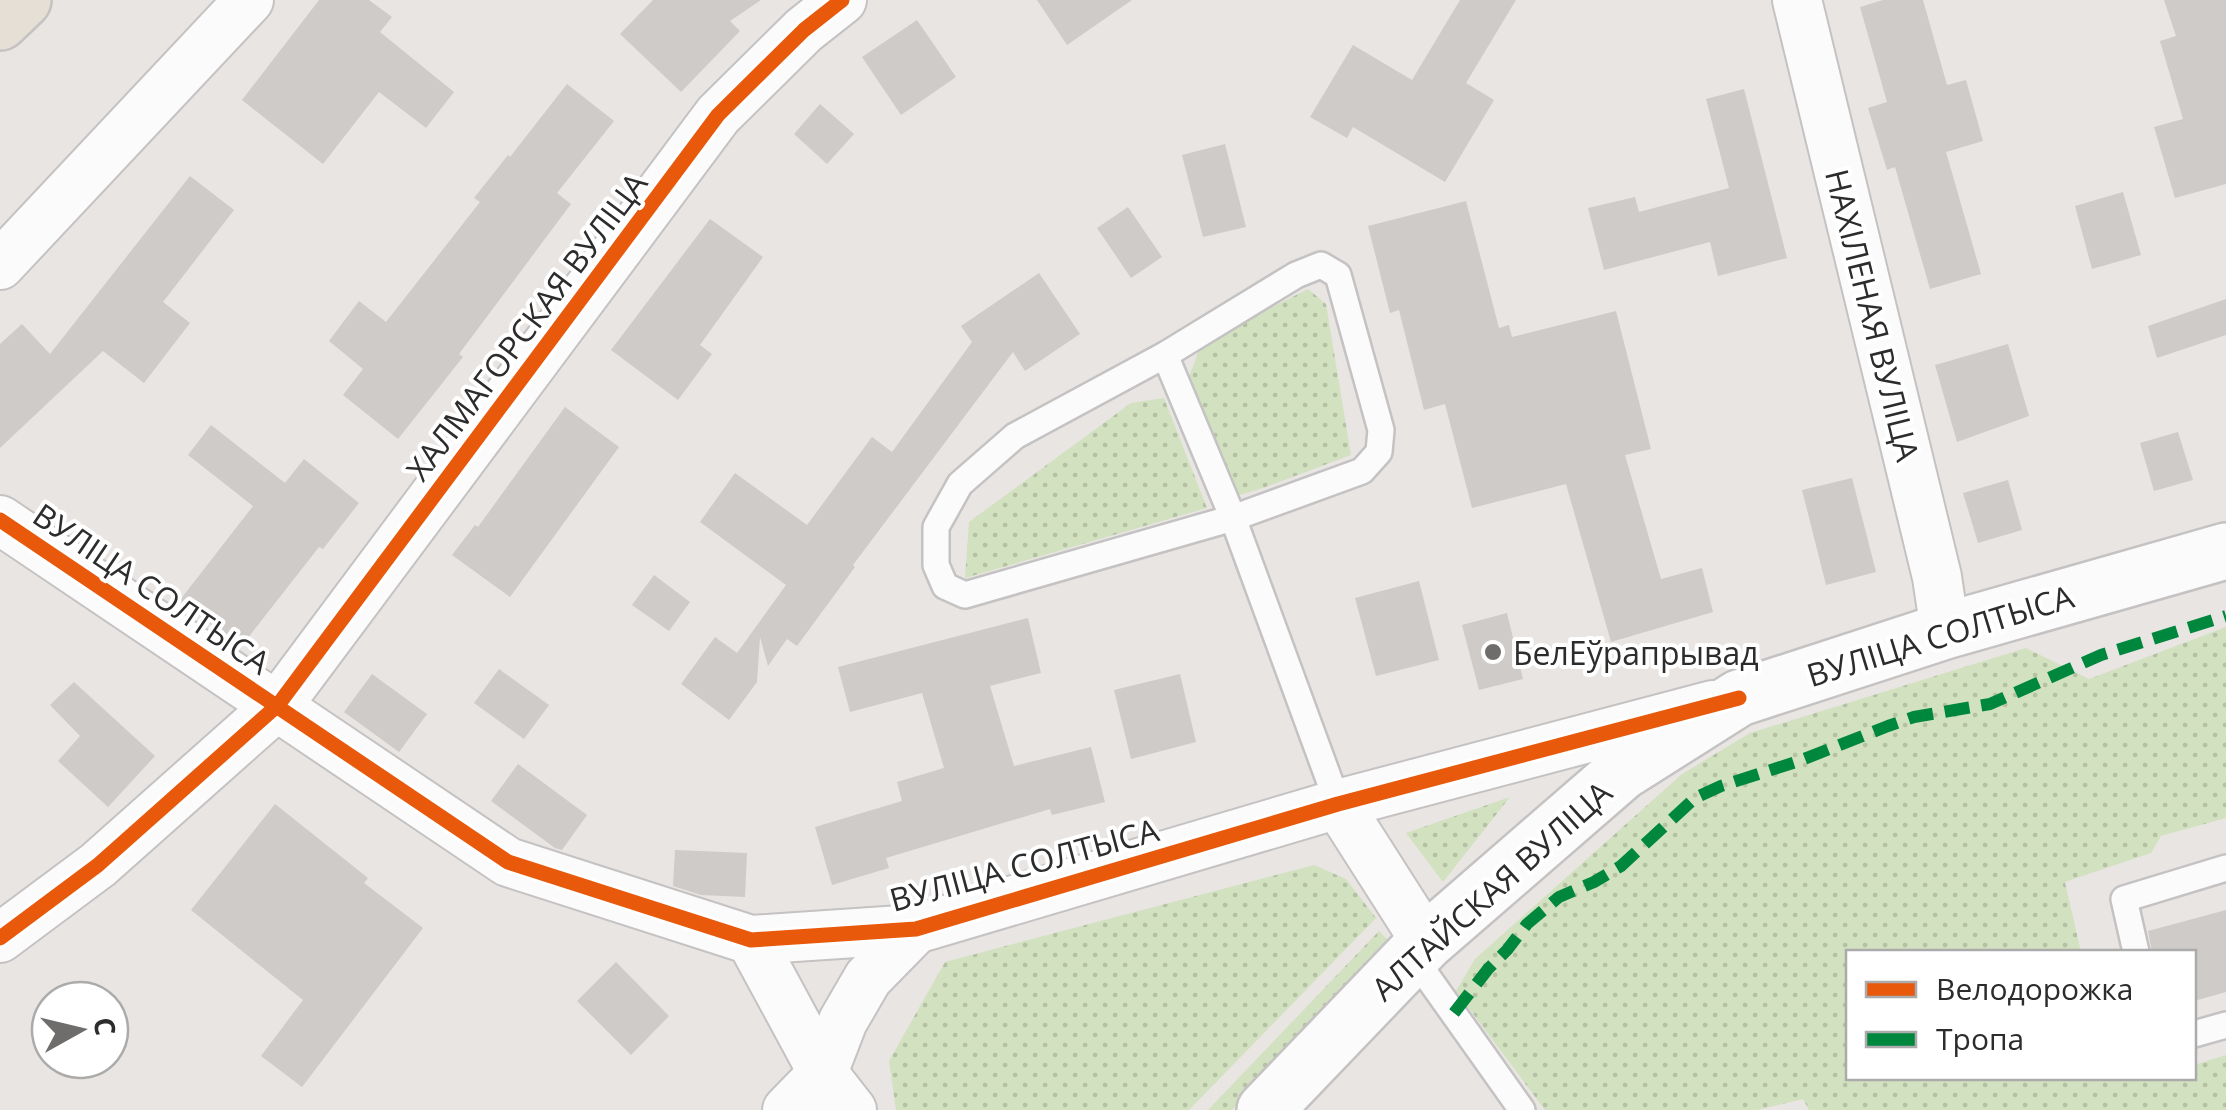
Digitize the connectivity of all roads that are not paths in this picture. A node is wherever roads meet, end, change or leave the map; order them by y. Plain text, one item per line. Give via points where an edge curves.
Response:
1 (23, 0) edge
2 (250, 0) edge
3 (842, 0) edge
4 (1797, 0) edge
5 (0, 22) edge
6 (0, 265) edge
7 (1164, 354) junction
8 (1233, 518) junction
9 (0, 520) edge
10 (2226, 550) edge
11 (1945, 630) junction
12 (1740, 698) junction
13 (278, 705) junction
14 (1338, 804) junction
15 (2226, 868) edge
16 (916, 929) junction
17 (0, 938) edge
18 (751, 940) junction
19 (1419, 948) junction
20 (2136, 950) edge
21 (2226, 1025) edge
22 (2196, 1033) edge
23 (822, 1073) junction
24 (787, 1110) edge
25 (852, 1110) edge
26 (1265, 1110) edge
27 (1522, 1110) edge

1 - 5 main road
2 - 6 street
3 - 13 street, ХАЛМАГОРСКАЯ ВУЛІЦА via 718,115
4 - 11 street, НАХІЛЕНАЯ ВУЛІЦА
7 - 8 lane
7 - 8 lane via 1296,274 1321,266 1338,275 1381,430 1378,452 1362,472
7 - 8 lane via 1015,436 960,484 936,526 936,565 945,586 965,595
8 - 14 lane
9 - 13 street, ВУЛІЦА СОЛТЫСА
10 - 11 main road, ВУЛІЦА СОЛТЫСА
11 - 12 main road, ВУЛІЦА СОЛТЫСА
12 - 14 street, ВУЛІЦА СОЛТЫСА
12 - 19 main road, АЛТАЙСКАЯ ВУЛІЦА via 1622,772
13 - 17 street, ХАЛМАГОРСКАЯ ВУЛІЦА via 98,865
13 - 18 street, ВУЛІЦА СОЛТЫСА via 508,862
14 - 16 street, ВУЛІЦА СОЛТЫСА
14 - 19 street
15 - 20 lane via 2124,899
16 - 18 street, ВУЛІЦА СОЛТЫСА
16 - 23 street via 868,978
18 - 23 street
19 - 26 main road, АЛТАЙСКАЯ ВУЛІЦА
19 - 27 lane
21 - 22 lane
23 - 24 street
23 - 25 street

